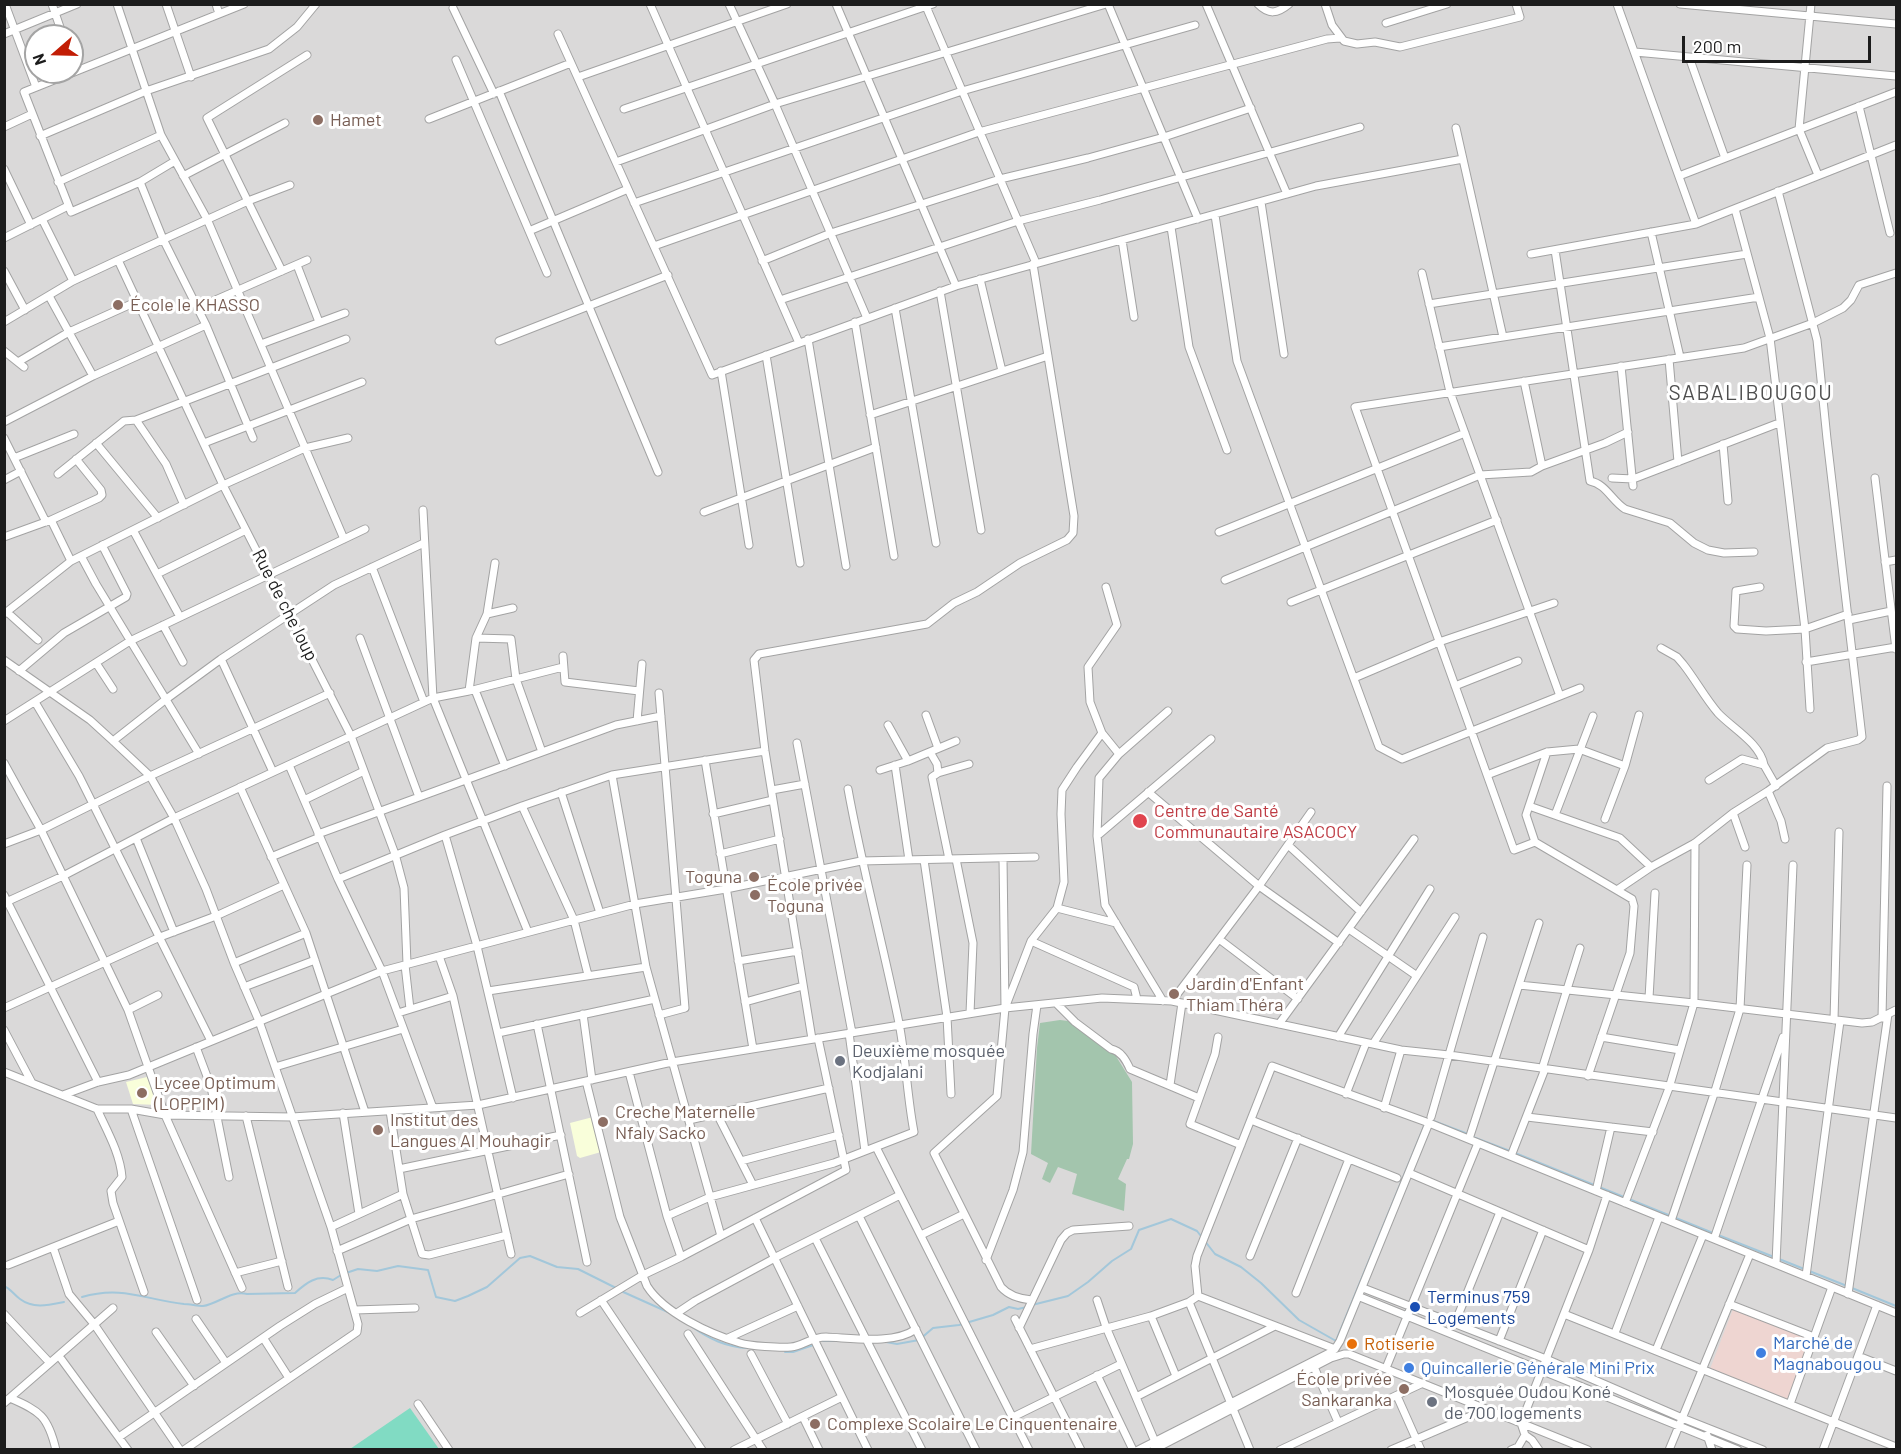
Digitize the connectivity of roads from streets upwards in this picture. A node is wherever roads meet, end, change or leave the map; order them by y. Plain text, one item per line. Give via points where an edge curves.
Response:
1 (5, 4) edge
2 (52, 4) edge
3 (77, 4) edge
4 (117, 4) edge
5 (166, 4) edge
6 (216, 4) edge
7 (243, 4) edge
8 (316, 4) edge
9 (650, 4) edge
10 (729, 4) edge
11 (787, 4) edge
12 (836, 4) edge
13 (1107, 4) edge
14 (1206, 4) edge
15 (1258, 4) edge
16 (1289, 4) edge
17 (1325, 4) edge
18 (1447, 4) edge
19 (1516, 4) edge
20 (1617, 4) edge
21 (1680, 4) edge
22 (1811, 4) edge
23 (928, 5) edge
24 (453, 8) dead end
25 (55, 13) junction
26 (219, 14) junction
27 (1810, 16) junction
28 (737, 22) junction
29 (1386, 23) dead end
30 (59, 24) edge
31 (1896, 24) edge
32 (1195, 25) dead end
33 (15, 30) junction
34 (175, 32) junction
35 (848, 33) junction
36 (4, 34) edge
37 (558, 34) dead end
38 (1340, 38) junction
39 (1125, 45) junction
40 (668, 46) junction
41 (132, 48) junction
42 (1635, 52) junction
43 (945, 53) junction
44 (307, 55) dead end
45 (1689, 57) junction
46 (456, 60) dead end
47 (571, 63) junction
48 (757, 64) junction
49 (1233, 64) junction
50 (84, 68) edge
51 (1806, 68) junction
52 (191, 76) junction
53 (866, 76) junction
54 (1896, 76) edge
55 (578, 77) junction
56 (44, 84) edge
57 (36, 87) junction
58 (687, 88) junction
59 (1143, 88) junction
60 (146, 91) junction
61 (962, 91) junction
62 (496, 92) junction
63 (1896, 92) edge
64 (474, 101) junction
65 (775, 104) junction
66 (1859, 106) junction
67 (1251, 108) junction
68 (624, 109) dead end
69 (32, 114) junction
70 (884, 117) junction
71 (429, 119) dead end
72 (285, 123) dead end
73 (4, 127) edge
74 (1360, 127) dead end
75 (1456, 128) dead end
76 (1799, 129) junction
77 (705, 130) junction
78 (980, 132) junction
79 (161, 135) junction
80 (40, 136) junction
81 (1164, 137) junction
82 (1896, 145) edge
83 (794, 148) junction
84 (1269, 152) junction
85 (225, 154) junction
86 (1870, 154) junction
87 (1725, 158) junction
88 (902, 159) junction
89 (1463, 159) junction
90 (175, 160) junction
91 (616, 162) junction
92 (4, 169) edge
93 (724, 172) junction
94 (1818, 175) junction
95 (183, 176) junction
96 (1180, 176) junction
97 (1679, 176) junction
98 (1000, 179) junction
99 (58, 182) junction
100 (140, 182) junction
101 (290, 185) dead end
102 (628, 189) junction
103 (812, 191) junction
104 (1779, 191) junction
105 (1287, 194) junction
106 (248, 201) junction
107 (1261, 202) junction
108 (634, 203) junction
109 (921, 204) junction
110 (68, 206) junction
111 (1735, 209) junction
112 (742, 215) junction
113 (1215, 215) junction
114 (42, 219) junction
115 (207, 219) junction
116 (1198, 219) junction
117 (553, 221) junction
118 (1018, 221) junction
119 (1696, 224) junction
120 (31, 225) junction
121 (1171, 227) junction
122 (529, 231) junction
123 (1652, 232) junction
124 (831, 233) junction
125 (1890, 233) dead end
126 (4, 238) edge
127 (163, 239) junction
128 (1122, 240) junction
129 (654, 246) junction
130 (939, 248) junction
131 (1555, 250) junction
132 (1530, 254) dead end
133 (1747, 254) junction
134 (118, 260) junction
135 (307, 260) dead end
136 (762, 261) junction
137 (1034, 264) junction
138 (297, 265) junction
139 (1659, 267) junction
140 (4, 271) edge
141 (282, 271) junction
142 (547, 273) dead end
143 (1422, 273) dead end
144 (1896, 273) edge
145 (668, 275) junction
146 (850, 277) junction
147 (980, 279) junction
148 (73, 281) junction
149 (1560, 283) junction
150 (956, 286) junction
151 (238, 291) junction
152 (940, 291) junction
153 (1493, 294) junction
154 (49, 296) junction
155 (1759, 297) junction
156 (780, 300) junction
157 (138, 301) junction
158 (1429, 304) junction
159 (589, 306) junction
160 (197, 308) junction
161 (895, 308) junction
162 (25, 310) junction
163 (1669, 311) junction
164 (345, 313) dead end
165 (1134, 317) dead end
166 (867, 318) junction
167 (4, 322) edge
168 (319, 322) junction
169 (855, 322) junction
170 (1813, 323) junction
171 (207, 325) junction
172 (1567, 327) junction
173 (69, 332) junction
174 (1503, 337) junction
175 (1770, 338) junction
176 (346, 339) dead end
177 (808, 339) junction
178 (499, 341) dead end
179 (798, 343) junction
180 (261, 345) junction
181 (158, 346) junction
182 (1439, 347) junction
183 (4, 351) edge
184 (1284, 354) dead end
185 (766, 355) junction
186 (1048, 356) junction
187 (1680, 357) junction
188 (1669, 359) junction
189 (1621, 366) junction
190 (271, 368) junction
191 (721, 371) junction
192 (1002, 371) junction
193 (1574, 373) junction
194 (93, 376) junction
195 (1524, 381) junction
196 (362, 382) dead end
197 (231, 384) junction
198 (957, 386) junction
199 (1450, 392) junction
200 (184, 402) junction
201 (911, 402) junction
202 (288, 409) junction
203 (870, 415) junction
204 (136, 420) junction
205 (4, 422) edge
206 (1779, 423) junction
207 (248, 425) junction
208 (1628, 432) junction
209 (1465, 433) junction
210 (74, 434) dead end
211 (4, 438) edge
212 (253, 438) dead end
213 (348, 438) dead end
214 (96, 443) junction
215 (204, 443) junction
216 (1723, 444) junction
217 (876, 447) junction
218 (305, 448) junction
219 (1227, 450) dead end
220 (1586, 450) junction
221 (14, 458) junction
222 (76, 459) junction
223 (1678, 462) junction
224 (830, 465) junction
225 (1542, 466) junction
226 (1377, 468) junction
227 (21, 471) junction
228 (658, 472) dead end
229 (58, 474) dead end
230 (1480, 475) junction
231 (1612, 478) dead end
232 (1875, 478) dead end
233 (4, 480) edge
234 (786, 481) junction
235 (1633, 483) junction
236 (223, 485) junction
237 (741, 498) junction
238 (1728, 501) dead end
239 (1290, 504) junction
240 (184, 505) junction
241 (423, 510) dead end
242 (1392, 511) junction
243 (704, 512) dead end
244 (158, 518) junction
245 (1497, 520) junction
246 (48, 521) junction
247 (365, 529) dead end
248 (134, 530) junction
249 (246, 530) junction
250 (981, 530) dead end
251 (1219, 532) dead end
252 (4, 537) edge
253 (344, 539) junction
254 (424, 543) junction
255 (936, 543) dead end
256 (102, 545) junction
257 (749, 545) dead end
258 (1305, 547) junction
259 (1754, 552) dead end
260 (81, 556) junction
261 (894, 556) dead end
262 (1408, 556) junction
263 (1896, 560) edge
264 (71, 561) junction
265 (1885, 562) junction
266 (495, 563) dead end
267 (800, 563) dead end
268 (846, 566) dead end
269 (372, 567) junction
270 (157, 574) junction
271 (269, 574) junction
272 (1225, 580) dead end
273 (1106, 587) dead end
274 (1760, 587) dead end
275 (1321, 590) junction
276 (1291, 602) dead end
277 (1554, 603) dead end
278 (110, 607) junction
279 (513, 608) dead end
280 (1530, 611) junction
281 (1891, 611) junction
282 (6, 613) edge
283 (290, 615) junction
284 (487, 615) junction
285 (180, 617) junction
286 (1849, 617) junction
287 (163, 625) junction
288 (1805, 629) junction
289 (360, 638) dead end
290 (476, 638) junction
291 (38, 640) dead end
292 (130, 641) junction
293 (1439, 642) junction
294 (1896, 644) edge
295 (1661, 648) dead end
296 (1853, 654) junction
297 (563, 657) dead end
298 (221, 659) junction
299 (4, 660) edge
300 (1518, 661) dead end
301 (183, 662) dead end
302 (1806, 662) junction
303 (96, 663) junction
304 (642, 664) dead end
305 (563, 667) junction
306 (19, 671) junction
307 (1354, 678) junction
308 (516, 679) junction
309 (1455, 686) junction
310 (1580, 688) dead end
311 (113, 689) dead end
312 (472, 690) junction
313 (639, 691) junction
314 (50, 692) junction
315 (330, 693) junction
316 (659, 693) dead end
317 (1560, 696) junction
318 (433, 698) junction
319 (165, 700) junction
320 (35, 702) junction
321 (424, 702) junction
322 (1810, 709) dead end
323 (1167, 711) dead end
324 (926, 715) dead end
325 (1639, 715) dead end
326 (661, 716) junction
327 (1593, 716) dead end
328 (390, 718) junction
329 (637, 721) junction
330 (4, 722) edge
331 (888, 725) dead end
332 (252, 729) junction
333 (1471, 731) junction
334 (1102, 733) junction
335 (351, 736) junction
336 (1211, 739) dead end
337 (113, 741) junction
338 (956, 741) dead end
339 (797, 743) dead end
340 (938, 748) junction
341 (1579, 749) junction
342 (765, 751) junction
343 (542, 752) junction
344 (930, 752) junction
345 (1547, 752) junction
346 (199, 754) junction
347 (1119, 754) junction
348 (705, 760) junction
349 (908, 761) junction
350 (4, 763) edge
351 (969, 764) dead end
352 (289, 765) junction
353 (895, 765) junction
354 (1764, 765) junction
355 (505, 766) junction
356 (1625, 766) junction
357 (665, 767) junction
358 (880, 770) dead end
359 (364, 771) junction
360 (273, 772) junction
361 (938, 772) junction
362 (612, 775) junction
363 (1487, 775) junction
364 (150, 776) junction
365 (465, 780) junction
366 (1709, 780) dead end
367 (805, 784) junction
368 (1776, 786) junction
369 (1887, 786) dead end
370 (240, 787) junction
371 (848, 789) dead end
372 (772, 790) junction
373 (1768, 791) junction
374 (561, 792) junction
375 (1148, 792) junction
376 (418, 797) junction
377 (304, 800) junction
378 (773, 800) junction
379 (94, 805) junction
380 (522, 806) junction
381 (1529, 806) junction
382 (379, 812) junction
383 (1311, 812) dead end
384 (1732, 813) junction
385 (713, 814) junction
386 (1555, 815) junction
387 (174, 818) junction
388 (1605, 819) dead end
389 (482, 822) junction
390 (41, 830) junction
391 (1839, 832) dead end
392 (319, 835) junction
393 (445, 835) junction
394 (1097, 836) junction
395 (136, 838) junction
396 (780, 839) junction
397 (1414, 839) dead end
398 (1785, 839) dead end
399 (1535, 842) junction
400 (1695, 843) junction
401 (4, 844) edge
402 (1288, 845) junction
403 (1745, 847) dead end
404 (115, 848) junction
405 (395, 854) junction
406 (720, 854) junction
407 (272, 857) junction
408 (1035, 857) dead end
409 (1003, 858) junction
410 (952, 859) junction
411 (909, 860) junction
412 (924, 860) junction
413 (861, 861) junction
414 (1747, 865) dead end
415 (1793, 865) dead end
416 (1651, 867) junction
417 (821, 870) junction
418 (63, 876) junction
419 (786, 877) junction
420 (338, 879) junction
421 (284, 885) junction
422 (1259, 886) junction
423 (726, 889) junction
424 (1430, 889) dead end
425 (1617, 890) junction
426 (1655, 893) dead end
427 (676, 897) junction
428 (6, 900) edge
429 (635, 904) junction
430 (1058, 908) junction
431 (1361, 912) junction
432 (600, 913) junction
433 (216, 916) junction
434 (1455, 917) dead end
435 (574, 920) junction
436 (1116, 923) junction
437 (1539, 923) dead end
438 (1349, 929) junction
439 (174, 932) junction
440 (528, 932) junction
441 (306, 933) junction
442 (160, 937) junction
443 (1483, 937) dead end
444 (1219, 939) junction
445 (1031, 941) junction
446 (1339, 943) junction
447 (477, 946) junction
448 (1580, 948) dead end
449 (798, 951) junction
450 (439, 956) junction
451 (1388, 957) junction
452 (315, 960) junction
453 (738, 962) junction
454 (105, 963) junction
455 (234, 963) junction
456 (406, 964) junction
457 (646, 967) junction
458 (382, 971) junction
459 (588, 975) junction
460 (1417, 976) junction
461 (1519, 985) junction
462 (803, 986) junction
463 (51, 987) junction
464 (244, 987) junction
465 (1567, 990) junction
466 (488, 991) junction
467 (327, 994) junction
468 (158, 995) dead end
469 (1616, 995) junction
470 (453, 996) junction
471 (1649, 998) junction
472 (655, 999) junction
473 (1137, 999) junction
474 (1298, 999) junction
475 (1163, 1001) junction
476 (1172, 1001) junction
477 (745, 1002) junction
478 (1056, 1003) junction
479 (1694, 1003) junction
480 (1182, 1004) junction
481 (1037, 1005) junction
482 (4, 1008) edge
483 (1005, 1008) junction
484 (410, 1009) junction
485 (1740, 1009) junction
486 (128, 1010) junction
487 (1896, 1010) edge
488 (398, 1013) junction
489 (583, 1014) junction
490 (969, 1014) junction
491 (1786, 1014) junction
492 (659, 1015) junction
493 (1885, 1016) junction
494 (947, 1017) junction
495 (1837, 1021) junction
496 (259, 1022) junction
497 (537, 1024) junction
498 (1279, 1024) junction
499 (899, 1025) junction
500 (404, 1029) junction
501 (4, 1030) edge
502 (1785, 1030) junction
503 (498, 1033) junction
504 (851, 1033) junction
505 (1218, 1037) dead end
506 (1338, 1037) junction
507 (1601, 1038) junction
508 (815, 1039) junction
509 (211, 1041) junction
510 (1370, 1044) junction
511 (345, 1046) junction
512 (196, 1047) junction
513 (753, 1049) junction
514 (1401, 1050) junction
515 (1680, 1050) junction
516 (1449, 1055) junction
517 (672, 1062) junction
518 (1494, 1062) junction
519 (148, 1067) junction
520 (275, 1067) junction
521 (1543, 1069) junction
522 (4, 1072) edge
523 (629, 1072) junction
524 (1588, 1076) junction
525 (589, 1081) junction
526 (98, 1082) junction
527 (32, 1083) junction
528 (1170, 1085) junction
529 (829, 1088) junction
530 (1669, 1088) junction
531 (551, 1089) junction
532 (951, 1094) dead end
533 (1346, 1094) junction
534 (1714, 1094) junction
535 (62, 1095) junction
536 (513, 1098) junction
537 (1199, 1098) junction
538 (1762, 1100) junction
539 (1783, 1103) junction
540 (478, 1105) junction
541 (433, 1108) junction
542 (1384, 1108) junction
543 (97, 1109) junction
544 (131, 1109) junction
545 (1828, 1109) junction
546 (390, 1111) junction
547 (365, 1112) junction
548 (343, 1113) junction
549 (717, 1114) junction
550 (165, 1115) junction
551 (216, 1115) junction
552 (1875, 1115) junction
553 (246, 1116) junction
554 (292, 1117) junction
555 (1527, 1117) junction
556 (1896, 1118) edge
557 (689, 1120) junction
558 (1251, 1120) junction
559 (1430, 1120) junction
560 (1611, 1127) junction
561 (1653, 1132) junction
562 (561, 1135) junction
563 (839, 1135) junction
564 (1298, 1138) junction
565 (1469, 1140) junction
566 (1478, 1143) junction
567 (1241, 1145) junction
568 (876, 1147) junction
569 (488, 1150) junction
570 (865, 1151) junction
571 (1511, 1156) junction
572 (1349, 1159) junction
573 (844, 1160) junction
574 (741, 1161) junction
575 (399, 1169) junction
576 (1409, 1173) junction
577 (569, 1174) junction
578 (229, 1178) dead end
579 (1397, 1178) dead end
580 (753, 1185) junction
581 (1596, 1191) junction
582 (498, 1193) junction
583 (1457, 1193) junction
584 (402, 1194) junction
585 (900, 1195) junction
586 (1607, 1195) junction
587 (710, 1197) junction
588 (1625, 1203) junction
589 (1500, 1212) junction
590 (359, 1214) junction
591 (964, 1214) junction
592 (667, 1216) junction
593 (859, 1216) junction
594 (1659, 1217) junction
595 (755, 1218) junction
596 (411, 1219) junction
597 (119, 1221) junction
598 (1671, 1221) junction
599 (1129, 1226) dead end
600 (331, 1227) junction
601 (1543, 1230) junction
602 (1703, 1234) junction
603 (507, 1235) junction
604 (921, 1235) junction
605 (721, 1236) junction
606 (815, 1238) junction
607 (1714, 1239) junction
608 (53, 1247) junction
609 (1589, 1250) junction
610 (337, 1251) junction
611 (511, 1254) dead end
612 (1750, 1254) junction
613 (1250, 1256) dead end
614 (681, 1257) junction
615 (775, 1258) junction
616 (986, 1260) junction
617 (282, 1261) junction
618 (587, 1262) dead end
619 (1776, 1264) junction
620 (8, 1265) dead end
621 (235, 1273) junction
622 (643, 1275) junction
623 (1806, 1276) junction
624 (288, 1287) dead end
625 (1832, 1287) junction
626 (242, 1288) dead end
627 (348, 1288) junction
628 (1363, 1288) junction
629 (144, 1292) dead end
630 (1296, 1293) dead end
631 (1848, 1294) junction
632 (1197, 1296) junction
633 (1359, 1297) junction
634 (196, 1300) dead end
635 (601, 1300) junction
636 (1097, 1300) dead end
637 (1031, 1302) junction
638 (1189, 1302) junction
639 (1729, 1304) junction
640 (1877, 1305) junction
641 (798, 1306) junction
642 (1412, 1307) junction
643 (113, 1308) dead end
644 (415, 1308) dead end
645 (355, 1310) junction
646 (1896, 1310) edge
647 (580, 1313) dead end
648 (677, 1313) junction
649 (4, 1314) edge
650 (1564, 1314) junction
651 (1408, 1315) junction
652 (1150, 1316) junction
653 (196, 1319) dead end
654 (1015, 1319) dead end
655 (1455, 1323) junction
656 (93, 1324) junction
657 (1275, 1326) junction
658 (1106, 1327) junction
659 (1019, 1328) junction
660 (156, 1332) dead end
661 (917, 1332) junction
662 (1615, 1333) junction
663 (688, 1334) dead end
664 (1814, 1336) junction
665 (815, 1337) junction
666 (728, 1338) junction
667 (867, 1338) junction
668 (264, 1339) junction
669 (1499, 1341) junction
670 (1030, 1349) junction
671 (1335, 1349) junction
672 (1656, 1350) junction
673 (751, 1354) dead end
674 (59, 1356) junction
675 (1858, 1356) junction
676 (1212, 1358) junction
677 (1546, 1359) junction
678 (50, 1363) junction
679 (226, 1363) junction
680 (1121, 1364) junction
681 (1314, 1367) junction
682 (1386, 1368) junction
683 (1541, 1370) junction
684 (1702, 1370) junction
685 (1896, 1371) edge
686 (1097, 1375) junction
687 (1176, 1376) junction
688 (289, 1378) junction
689 (1424, 1383) junction
690 (194, 1386) junction
691 (1054, 1396) junction
692 (1397, 1396) junction
693 (842, 1397) junction
694 (1136, 1397) junction
695 (7, 1401) edge
696 (418, 1404) dead end
697 (1790, 1404) junction
698 (1232, 1405) junction
699 (154, 1412) junction
700 (1480, 1412) dead end
701 (803, 1417) junction
702 (1013, 1417) junction
703 (1682, 1418) junction
704 (1338, 1422) junction
705 (1834, 1422) junction
706 (1521, 1423) junction
707 (788, 1424) junction
708 (1678, 1426) junction
709 (1708, 1432) junction
710 (1525, 1435) junction
711 (119, 1437) junction
712 (1416, 1439) junction
713 (758, 1440) junction
714 (1295, 1446) edge
715 (1156, 1447) edge
716 (1896, 1447) edge
717 (56, 1449) edge
718 (128, 1449) edge
719 (182, 1449) edge
720 (449, 1449) edge
721 (702, 1449) edge
722 (734, 1449) edge
723 (763, 1449) edge
724 (819, 1449) edge
725 (868, 1449) edge
726 (922, 1449) edge
727 (976, 1449) edge
728 (1029, 1449) edge
729 (1081, 1449) edge
730 (1133, 1449) edge
731 (1138, 1449) edge
732 (1250, 1449) edge
733 (1280, 1449) edge
734 (1391, 1449) edge
735 (1421, 1449) edge
736 (1511, 1449) edge
737 (1539, 1449) edge
738 (1588, 1449) edge
739 (1669, 1449) edge
740 (1712, 1449) edge
741 (1738, 1449) edge
742 (1763, 1449) edge
743 (1823, 1449) edge

1 - 33 street
2 - 25 street
3 - 25 street
4 - 41 street
5 - 34 street
6 - 26 street
7 - 26 street
8 - 52 street via 297,27 269,49
9 - 40 street
10 - 28 street
11 - 28 street
12 - 35 street
13 - 39 street
13 - 43 street
14 - 49 street
15 - 16 street via 1272,13
17 - 38 street
18 - 29 street
19 - 38 street via 1520,17 1400,47 1375,42 1351,44
20 - 42 street
21 - 27 street
22 - 27 street
23 - 35 street
23 - 43 street
24 - 62 street
25 - 30 street
25 - 33 street
26 - 34 street
27 - 31 street
27 - 51 street
28 - 40 street
28 - 48 street
32 - 39 street
33 - 36 street
33 - 57 street
34 - 41 street
34 - 52 street
35 - 48 street
35 - 53 street
37 - 47 street
38 - 49 street
39 - 59 street
39 - 61 street
40 - 55 street
40 - 58 street
41 - 50 street
41 - 60 street
42 - 45 street
42 - 97 street
43 - 53 street
43 - 61 street
44 - 85 street via 207,118
45 - 51 street
45 - 87 street
46 - 64 street
47 - 55 street
47 - 62 street
48 - 58 street
48 - 65 street
49 - 59 street
49 - 67 street
51 - 54 street
51 - 76 street
52 - 60 street
53 - 65 street
53 - 70 street
55 - 91 street
56 - 57 street
57 - 69 street via 24,92
58 - 68 street
58 - 77 street
59 - 78 street
59 - 81 street
60 - 79 street
60 - 80 street
61 - 70 street
61 - 78 street
62 - 64 street
62 - 117 street
63 - 66 street
64 - 71 street
64 - 122 street
65 - 77 street
65 - 83 street
66 - 76 street
66 - 86 street
67 - 81 street
67 - 84 street
69 - 73 street
69 - 80 street
70 - 83 street
70 - 88 street
72 - 85 street
74 - 84 street
75 - 89 street
76 - 87 street
76 - 94 street
77 - 91 street
77 - 93 street
78 - 88 street
78 - 98 street
79 - 90 street
79 - 99 street
80 - 99 street
81 - 96 street
81 - 98 street
82 - 86 street
83 - 93 street
83 - 103 street
84 - 96 street
84 - 105 street
85 - 95 street
85 - 106 street
86 - 94 street
86 - 125 street
87 - 97 street
88 - 103 street
88 - 109 street
89 - 105 street
89 - 153 street
90 - 95 street
90 - 100 street
91 - 102 street
92 - 120 street
93 - 108 street
93 - 112 street
94 - 104 street
95 - 115 street
96 - 116 street
96 - 118 street
97 - 119 street
98 - 109 street
98 - 118 street
99 - 110 street
100 - 110 street via 71,213
100 - 127 street
101 - 106 street
102 - 108 street
102 - 117 street
103 - 112 street
103 - 124 street
104 - 111 street
104 - 170 street
105 - 107 street
106 - 115 street
106 - 141 street
107 - 113 street
107 - 184 street
108 - 129 street
109 - 124 street
109 - 130 street
110 - 114 street
111 - 119 street
111 - 133 street
112 - 129 street
112 - 136 street
113 - 116 street
113 - 239 street via 1237,361
114 - 120 street
114 - 148 street
115 - 127 street
115 - 151 street
116 - 121 street
117 - 122 street
117 - 159 street
118 - 130 street
118 - 137 street
119 - 123 street
120 - 126 street
121 - 128 street
121 - 219 street via 1189,347
122 - 142 street
123 - 131 street
123 - 139 street
124 - 136 street
124 - 146 street
127 - 134 street
127 - 160 street
128 - 137 street
128 - 165 street
129 - 145 street
130 - 146 street
130 - 150 street
131 - 132 street
131 - 149 street
133 - 139 street
133 - 155 street
134 - 148 street
134 - 157 street, Rue de che loup
135 - 138 street
136 - 156 street
137 - 147 street
137 - 186 street
138 - 141 street
138 - 168 street
139 - 149 street
139 - 163 street
140 - 162 street
141 - 151 street
143 - 158 street
144 - 170 street via 1859,285 1843,308
145 - 159 street
145 - 191 street via 712,375
146 - 156 street
146 - 166 street
147 - 150 street
147 - 192 street
148 - 154 street
149 - 153 street
149 - 172 street
150 - 152 street
151 - 160 street
151 - 180 street
152 - 161 street
152 - 198 street
153 - 158 street
153 - 174 street
154 - 162 street
154 - 173 street
155 - 163 street
155 - 175 street
156 - 179 street
157 - 173 street
157 - 181 street, Rue de che loup
158 - 182 street
159 - 178 street
159 - 228 street
160 - 171 street
161 - 166 street
161 - 201 street
162 - 167 street
163 - 172 street
163 - 187 street
164 - 168 street
166 - 169 street
168 - 180 street
169 - 177 street
169 - 203 street
170 - 175 street
170 - 286 street
171 - 181 street
171 - 197 street
172 - 174 street
172 - 193 street
173 - 183 street via 21,364
173 - 194 street
174 - 182 street
175 - 187 street via 1744,348
175 - 206 street
176 - 190 street
177 - 179 street
177 - 224 street
179 - 185 street
180 - 190 street
181 - 194 street
181 - 200 street, Rue de che loup
182 - 199 street
185 - 191 street
185 - 234 street
186 - 192 street
186 - 342 street via 1074,516 1073,533 954,603 927,624 756,656
187 - 188 street
188 - 189 street
188 - 223 street
189 - 193 street
189 - 208 street
190 - 197 street
190 - 202 street
191 - 237 street
192 - 198 street
193 - 195 street
193 - 220 street
194 - 205 street
195 - 199 street
195 - 225 street
196 - 202 street
197 - 200 street
197 - 207 street
198 - 201 street
198 - 250 street
199 - 209 street
199 - 226 street via 1355,407
200 - 204 street
200 - 215 street, Rue de che loup
201 - 203 street
201 - 255 street
202 - 207 street
202 - 218 street
203 - 217 street
204 - 214 street via 124,421
204 - 240 street via 166,464
206 - 216 street
206 - 288 street
207 - 212 street
207 - 215 street
208 - 220 street
208 - 235 street
209 - 226 street
209 - 230 street
210 - 221 street
211 - 221 street
213 - 218 street
214 - 222 street
214 - 244 street
215 - 236 street, Rue de che loup
216 - 223 street
216 - 238 street
217 - 224 street
217 - 261 street
218 - 236 street
218 - 253 street
220 - 225 street
220 - 259 street via 1590,481 1609,492 1618,505 1670,523 1708,550
221 - 227 street
222 - 229 street
222 - 246 street via 102,495
223 - 235 street
224 - 234 street
224 - 268 street
225 - 230 street via 1531,472
226 - 239 street
226 - 242 street
227 - 233 street
227 - 246 street
230 - 242 street
230 - 245 street
231 - 235 street
232 - 265 street
234 - 237 street
234 - 267 street
236 - 240 street
236 - 249 street, Rue de che loup
237 - 243 street
237 - 257 street
239 - 251 street
239 - 258 street
240 - 244 street
241 - 254 street
242 - 258 street
242 - 262 street
244 - 248 street
245 - 262 street
245 - 280 street
246 - 252 street
246 - 264 street
247 - 253 street
248 - 256 street
248 - 270 street
249 - 270 street
249 - 271 street, Rue de che loup
253 - 271 street
254 - 269 street
254 - 318 street
256 - 260 street
256 - 278 street via 127,594
258 - 272 street
258 - 275 street
260 - 264 street
260 - 278 street
262 - 275 street
262 - 293 street
263 - 265 street
264 - 282 street
265 - 281 street
266 - 284 street
269 - 283 street via 334,585
269 - 321 street
270 - 285 street
271 - 283 street, Rue de che loup
271 - 285 street
273 - 334 street via 1117,625 1088,667 1090,702
274 - 288 street via 1736,591 1737,629
275 - 276 street
275 - 307 street
277 - 280 street
278 - 292 street
278 - 306 street via 64,633
279 - 284 street
280 - 293 street
280 - 317 street
281 - 286 street
281 - 294 street
282 - 291 street
283 - 298 street
283 - 315 street, Rue de che loup
284 - 290 street
285 - 287 street
286 - 288 street
286 - 296 street
287 - 292 street
287 - 301 street
288 - 302 street
289 - 328 street
290 - 308 street via 511,639
290 - 312 street
292 - 303 street
292 - 319 street
293 - 307 street
293 - 309 street
294 - 296 street
295 - 354 street via 1677,657 1719,714 1756,750
296 - 302 street
296 - 368 street via 1862,736 1827,748
297 - 305 street
298 - 319 street
298 - 332 street
299 - 306 street
300 - 309 street
302 - 322 street
303 - 311 street
303 - 314 street
304 - 313 street
305 - 308 street
305 - 313 street via 565,682
306 - 314 street
307 - 333 street via 1379,747 1402,759
308 - 312 street
308 - 343 street
309 - 333 street
310 - 317 street
312 - 318 street
312 - 355 street
313 - 329 street
314 - 320 street
314 - 337 street
315 - 332 street
315 - 335 street, Rue de che loup
316 - 326 street
317 - 333 street
318 - 321 street
318 - 365 street
319 - 337 street
319 - 346 street
320 - 330 street
320 - 379 street
321 - 328 street
323 - 347 street
324 - 340 street
325 - 356 street
326 - 329 street
326 - 357 street
327 - 341 street
328 - 335 street
328 - 376 street
329 - 343 street
331 - 349 street
332 - 346 street
332 - 360 street
333 - 363 street
334 - 347 street
334 - 430 street via 1062,790 1065,882
335 - 352 street
335 - 359 street, Rue de che loup
336 - 375 street
337 - 364 street
338 - 340 street
339 - 367 street
340 - 344 street
341 - 345 street
341 - 356 street
341 - 386 street
342 - 348 street
342 - 372 street
343 - 355 street
344 - 349 street
344 - 361 street
345 - 363 street
345 - 381 street
346 - 364 street
347 - 394 street via 1099,778
348 - 357 street
348 - 385 street
349 - 353 street
350 - 390 street
351 - 361 street
352 - 360 street
352 - 377 street
353 - 358 street
353 - 411 street
354 - 366 street via 1742,759
354 - 368 street
355 - 365 street
356 - 388 street
357 - 362 street
357 - 427 street
359 - 377 street
359 - 382 street, Rue de che loup
360 - 370 street
361 - 410 street via 932,777
362 - 374 street
362 - 429 street
363 - 399 street via 1514,850
364 - 379 street
364 - 387 street
365 - 376 street
365 - 389 street
367 - 372 street
367 - 417 street
368 - 373 street
369 - 493 street
370 - 387 street
370 - 407 street
371 - 413 street
372 - 378 street
373 - 384 street
373 - 398 street
374 - 380 street
374 - 432 street
375 - 394 street
375 - 422 street
376 - 382 street
377 - 392 street
378 - 385 street
378 - 396 street
379 - 390 street
379 - 404 street
380 - 389 street
380 - 435 street
381 - 386 street
381 - 399 street via 1526,816
382 - 392 street
382 - 405 street, Rue de che loup
383 - 402 street
384 - 400 street
384 - 403 street
385 - 406 street
386 - 416 street via 1620,838
387 - 395 street
387 - 433 street
389 - 393 street
389 - 440 street
390 - 401 street
390 - 418 street
391 - 495 street
392 - 407 street
392 - 420 street
393 - 405 street
393 - 447 street
394 - 436 street via 1105,905
395 - 404 street
395 - 439 street
396 - 406 street
396 - 419 street
397 - 431 street
399 - 425 street
400 - 416 street
400 - 479 street
402 - 422 street
402 - 431 street
404 - 418 street
404 - 442 street
405 - 420 street
405 - 456 street, Rue de che loup via 404,888
406 - 423 street
407 - 421 street
408 - 409 street
409 - 410 street
409 - 483 street
410 - 412 street
410 - 490 street via 973,943
411 - 412 street
411 - 413 street
412 - 494 street
413 - 417 street
413 - 499 street
414 - 485 street
415 - 491 street
416 - 425 street
417 - 419 street
417 - 504 street
418 - 428 street
418 - 454 street
419 - 423 street
419 - 449 street
420 - 458 street
421 - 433 street
421 - 441 street
422 - 444 street
422 - 446 street
423 - 427 street
423 - 453 street
424 - 451 street
425 - 469 street via 1632,899 1634,906 1630,953
426 - 471 street
427 - 429 street
427 - 492 street via 685,1008
428 - 463 street
429 - 432 street
429 - 457 street
430 - 436 street
430 - 445 street
431 - 438 street
432 - 435 street
433 - 439 street
433 - 455 street
434 - 460 street
435 - 440 street
435 - 459 street
436 - 475 street
437 - 461 street
438 - 446 street
438 - 451 street
439 - 442 street
440 - 447 street
441 - 452 street
441 - 455 street
442 - 454 street
442 - 509 street
443 - 516 street
444 - 474 street
444 - 476 street
445 - 473 street via 1134,987
445 - 483 street
446 - 474 street
447 - 450 street
447 - 466 street
448 - 465 street
449 - 453 street
449 - 462 street
450 - 456 street
450 - 470 street
451 - 460 street
451 - 506 street
452 - 464 street
452 - 467 street
453 - 477 street
454 - 463 street
454 - 486 street
455 - 464 street
456 - 458 street
456 - 484 street, Rue de che loup
457 - 459 street
457 - 472 street
458 - 467 street
458 - 488 street
459 - 466 street
460 - 510 street
461 - 465 street
461 - 518 street
462 - 477 street
462 - 508 street
463 - 482 street
463 - 526 street
464 - 496 street
465 - 469 street
465 - 521 street
466 - 503 street
467 - 496 street
467 - 511 street
468 - 486 street
469 - 471 street
469 - 507 street
470 - 484 street
470 - 540 street
471 - 479 street
472 - 489 street
472 - 492 street
473 - 475 street
473 - 478 street
474 - 498 street
475 - 476 street
476 - 480 street
477 - 513 street
478 - 481 street
478 - 528 street via 1075,1022 1117,1050 1130,1069
479 - 485 street
479 - 515 street
480 - 498 street
480 - 528 street
481 - 483 street
481 - 616 street via 1023,1152
483 - 490 street
483 - 591 street via 997,1096 934,1153
484 - 488 street
485 - 491 street
485 - 534 street
486 - 519 street
487 - 493 street
488 - 500 street
489 - 497 street
489 - 525 street
490 - 494 street
491 - 495 street
491 - 502 street
492 - 517 street
493 - 495 street via 1872,1022
493 - 552 street
494 - 499 street
494 - 532 street
495 - 545 street
496 - 509 street
496 - 520 street
497 - 503 street
497 - 531 street
498 - 506 street
499 - 504 street
499 - 568 street via 914,1132
500 - 511 street
500 - 541 street
501 - 527 street
502 - 538 street
502 - 539 street
503 - 536 street
504 - 508 street
504 - 570 street
505 - 537 street
506 - 510 street
507 - 515 street
507 - 524 street
508 - 513 street
508 - 529 street
509 - 512 street
510 - 514 street
510 - 533 street
511 - 520 street
511 - 547 street
512 - 519 street
512 - 551 street via 211,1087
513 - 517 street
514 - 516 street
514 - 542 street
515 - 530 street
516 - 518 street
516 - 559 street
517 - 523 street
517 - 557 street
518 - 521 street
518 - 565 street
519 - 526 street
519 - 550 street
520 - 554 street
521 - 524 street
521 - 555 street
522 - 527 street
523 - 525 street
523 - 592 street
524 - 530 street
525 - 531 street
525 - 622 street via 620,1217
526 - 535 street
527 - 535 street
528 - 537 street
529 - 549 street
529 - 563 street
530 - 534 street
530 - 561 street
531 - 536 street
531 - 562 street
533 - 542 street
533 - 558 street via 1272,1066
534 - 538 street
534 - 598 street
535 - 543 street
536 - 540 street
537 - 567 street via 1190,1124
538 - 539 street
538 - 607 street
539 - 545 street
539 - 619 street
540 - 541 street
540 - 569 street
541 - 546 street
542 - 559 street
543 - 544 street
543 - 597 street via 121,1168 122,1177 111,1191
544 - 550 street
544 - 634 street
545 - 552 street
545 - 623 street
546 - 547 street
546 - 575 street
547 - 548 street
548 - 554 street
548 - 590 street
549 - 557 street
549 - 574 street
550 - 551 street
550 - 621 street
551 - 553 street
551 - 578 street
552 - 556 street
552 - 631 street
553 - 554 street
553 - 617 street
554 - 600 street
555 - 560 street
555 - 571 street
557 - 587 street
558 - 564 street
558 - 567 street
559 - 565 street
559 - 576 street
560 - 561 street
560 - 581 street
561 - 588 street
562 - 569 street
562 - 577 street
563 - 573 street
563 - 574 street
564 - 572 street
564 - 613 street
565 - 566 street
566 - 571 street
566 - 583 street
567 - 632 street via 1197,1256
568 - 570 street
568 - 585 street
569 - 575 street
569 - 582 street
570 - 573 street
571 - 581 street
572 - 579 street
572 - 630 street
573 - 580 street
573 - 595 street via 846,1170
574 - 580 street
575 - 584 street
576 - 583 street
576 - 628 street
577 - 582 street
577 - 618 street
580 - 587 street
581 - 586 street
582 - 596 street
582 - 603 street
583 - 589 street
583 - 642 street
584 - 590 street
584 - 596 street
585 - 593 street
585 - 604 street
586 - 588 street
586 - 609 street
587 - 592 street
587 - 605 street
588 - 594 street
589 - 601 street
589 - 655 street
590 - 600 street
591 - 604 street
591 - 616 street
592 - 614 street
593 - 606 street
593 - 661 street
594 - 598 street
594 - 662 street
595 - 605 street
595 - 615 street
596 - 603 street via 425,1255
596 - 610 street
597 - 608 street
597 - 629 street
598 - 602 street
599 - 637 street via 1067,1233
600 - 610 street
601 - 609 street
601 - 669 street
602 - 607 street
602 - 672 street
603 - 611 street
604 - 702 street
605 - 614 street
606 - 615 street
606 - 667 street
607 - 612 street
608 - 620 street
608 - 656 street via 69,1294
609 - 650 street
610 - 627 street
612 - 619 street
612 - 639 street
614 - 622 street
615 - 641 street
615 - 648 street
616 - 637 street via 1006,1293
617 - 621 street
617 - 624 street
619 - 623 street
621 - 626 street
622 - 635 street
622 - 648 street via 652,1293
623 - 625 street
625 - 631 street
625 - 664 street
627 - 645 street
627 - 668 street via 315,1304
628 - 633 street
628 - 642 street
631 - 640 street
632 - 638 street
632 - 657 street
633 - 651 street
633 - 671 street
635 - 647 street
635 - 721 street
636 - 658 street
637 - 659 street
638 - 652 street
638 - 676 street
639 - 664 street
639 - 684 street
640 - 646 street
640 - 675 street
641 - 665 street
641 - 666 street
642 - 651 street
642 - 655 street
643 - 656 street
644 - 645 street
645 - 688 street via 357,1332
648 - 666 street via 706,1331
649 - 678 street
650 - 662 street
650 - 677 street
651 - 682 street
651 - 683 street
652 - 658 street
652 - 687 street
653 - 679 street
654 - 659 street
655 - 669 street
656 - 674 street
656 - 699 street
657 - 671 street
657 - 676 street
658 - 670 street
658 - 680 street
659 - 670 street
660 - 690 street
661 - 667 street
661 - 727 street
662 - 672 street
663 - 713 street
664 - 697 street
665 - 666 street via 792,1347 742,1344
665 - 667 street
665 - 693 street
667 - 726 street
668 - 679 street
668 - 688 street
669 - 677 street
670 - 691 street
671 - 698 street
672 - 684 street
673 - 707 street
674 - 678 street
674 - 711 street
675 - 685 street
675 - 705 street
676 - 687 street
676 - 698 street
677 - 683 street
677 - 703 street
678 - 695 street
679 - 690 street
680 - 686 street
680 - 694 street
681 - 682 street via 1349,1354
681 - 698 street
681 - 704 street
682 - 689 street
683 - 706 street
683 - 708 street
684 - 697 street
684 - 703 street
686 - 691 street
686 - 730 street
687 - 694 street
688 - 719 street
689 - 692 street
689 - 706 street
690 - 699 street
691 - 702 street
691 - 729 street
692 - 704 street
692 - 712 street
693 - 701 street
693 - 725 street
694 - 715 street
695 - 717 street via 34,1408 44,1418
696 - 720 street
697 - 705 street
698 - 715 street
698 - 732 street
699 - 711 street
699 - 719 street
700 - 712 street
701 - 707 street
701 - 724 street
702 - 728 street
703 - 708 street
703 - 709 street
704 - 714 street
705 - 716 street
705 - 743 street
706 - 710 street
706 - 738 street
707 - 713 street
708 - 709 street
708 - 739 street
709 - 740 street
709 - 741 street
709 - 742 street
710 - 736 street
710 - 737 street
711 - 718 street
712 - 734 street
712 - 735 street
713 - 722 street
713 - 723 street
714 - 733 street
715 - 731 street

